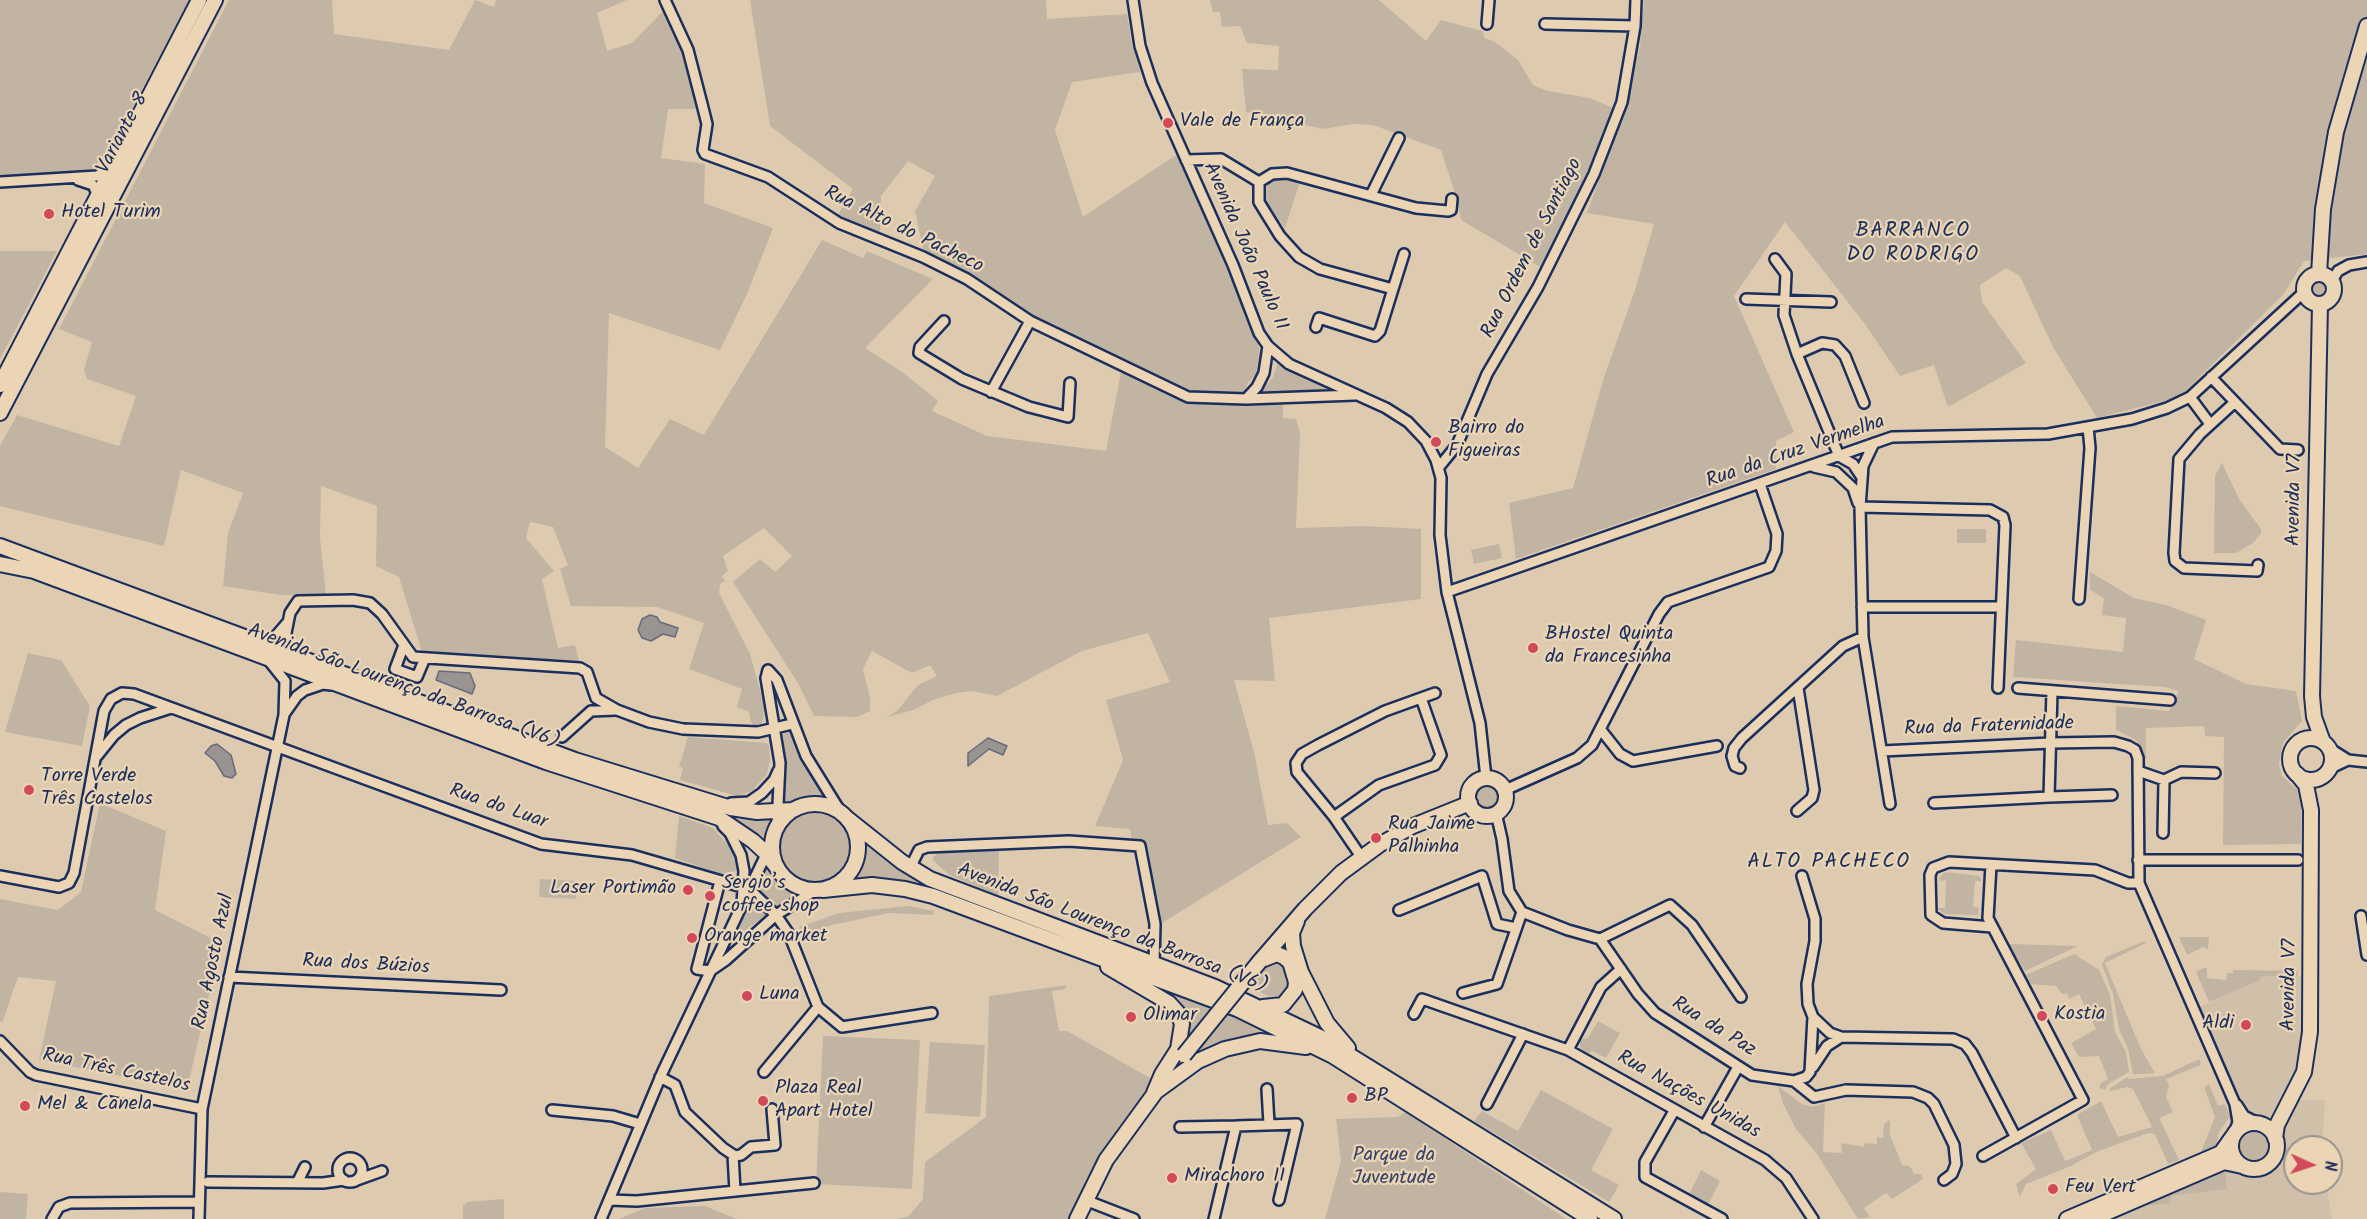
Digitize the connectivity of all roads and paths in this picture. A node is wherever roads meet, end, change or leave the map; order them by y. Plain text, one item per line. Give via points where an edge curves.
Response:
1 (199, 0) edge
2 (215, 0) edge
3 (665, 0) edge
4 (1133, 0) edge
5 (1489, 0) edge
6 (1636, 0) edge
7 (1487, 24) dead end
8 (1545, 24) dead end
9 (1635, 26) junction
10 (2367, 27) edge
11 (1399, 138) dead end
12 (1186, 160) junction
13 (116, 162) junction
14 (64, 178) junction
15 (0, 182) edge
16 (1259, 182) junction
17 (1371, 195) junction
18 (98, 196) junction
19 (1452, 199) dead end
20 (1404, 255) dead end
21 (1776, 259) dead end
22 (2367, 262) edge
23 (2319, 274) junction
24 (2332, 281) junction
25 (1393, 289) junction
26 (2304, 292) junction
27 (1746, 298) dead end
28 (1783, 300) junction
29 (1831, 302) dead end
30 (2320, 305) junction
31 (944, 321) dead end
32 (1030, 321) junction
33 (1316, 327) dead end
34 (1268, 346) junction
35 (1797, 354) junction
36 (2211, 377) junction
37 (1070, 383) dead end
38 (0, 385) edge
39 (991, 392) junction
40 (1358, 395) junction
41 (2190, 397) junction
42 (1246, 399) junction
43 (2235, 402) junction
44 (1864, 403) dead end
45 (0, 413) edge
46 (2210, 424) junction
47 (2088, 427) junction
48 (1874, 443) junction
49 (2298, 450) dead end
50 (1845, 456) junction
51 (1439, 467) junction
52 (1809, 467) junction
53 (1862, 478) junction
54 (1845, 480) junction
55 (1760, 484) junction
56 (1860, 507) junction
57 (0, 546) edge
58 (0, 564) edge
59 (2258, 565) dead end
60 (1447, 591) junction
61 (2079, 599) dead end
62 (1862, 606) junction
63 (2001, 607) junction
64 (287, 623) junction
65 (1863, 637) junction
66 (257, 642) junction
67 (404, 645) junction
68 (265, 658) junction
69 (425, 658) junction
70 (301, 659) junction
71 (340, 686) junction
72 (1798, 688) junction
73 (1998, 688) dead end
74 (2018, 688) dead end
75 (2052, 691) junction
76 (1435, 693) dead end
77 (2313, 696) junction
78 (596, 698) junction
79 (1421, 698) junction
80 (2170, 700) dead end
81 (171, 708) junction
82 (617, 710) junction
83 (591, 711) junction
84 (284, 715) junction
85 (792, 724) junction
86 (775, 729) junction
87 (1601, 730) junction
88 (562, 737) dead end
89 (2050, 743) junction
90 (2326, 745) junction
91 (275, 746) junction
92 (1717, 746) dead end
93 (2293, 749) junction
94 (1882, 751) junction
95 (2348, 760) junction
96 (2367, 762) edge
97 (780, 763) junction
98 (94, 764) junction
99 (1740, 768) dead end
100 (2138, 771) junction
101 (2215, 772) dead end
102 (2326, 772) junction
103 (2297, 774) junction
104 (1486, 778) junction
105 (2164, 780) junction
106 (1505, 790) junction
107 (2112, 795) dead end
108 (2049, 797) junction
109 (1470, 803) junction
110 (1934, 803) dead end
111 (1890, 804) dead end
112 (707, 807) junction
113 (793, 810) junction
114 (2311, 810) junction
115 (777, 811) junction
116 (1797, 811) dead end
117 (1496, 813) junction
118 (845, 816) junction
119 (1334, 817) junction
120 (777, 826) junction
121 (2163, 833) dead end
122 (769, 847) junction
123 (1362, 858) junction
124 (2138, 860) junction
125 (2298, 860) dead end
126 (1991, 865) junction
127 (910, 868) junction
128 (0, 876) edge
129 (1802, 876) dead end
130 (720, 881) junction
131 (2139, 883) junction
132 (747, 888) junction
133 (819, 890) junction
134 (1305, 909) junction
135 (1399, 910) dead end
136 (1522, 912) junction
137 (776, 915) junction
138 (2361, 916) dead end
139 (1992, 927) junction
140 (1516, 928) junction
141 (1600, 939) junction
142 (1073, 947) junction
143 (2367, 955) edge
144 (1260, 961) junction
145 (1154, 964) junction
146 (1621, 969) junction
147 (710, 971) junction
148 (229, 977) junction
149 (501, 990) dead end
150 (1463, 993) dead end
151 (1741, 997) dead end
152 (1256, 1006) junction
153 (818, 1008) junction
154 (932, 1013) dead end
155 (1414, 1014) dead end
156 (1813, 1017) junction
157 (1523, 1034) junction
158 (1841, 1037) junction
159 (0, 1041) edge
160 (1568, 1050) junction
161 (1325, 1052) junction
162 (1738, 1067) junction
163 (1372, 1068) junction
164 (764, 1072) dead end
165 (1810, 1072) junction
166 (660, 1077) junction
167 (1794, 1081) junction
168 (2298, 1087) junction
169 (1267, 1089) dead end
170 (1154, 1093) junction
171 (1487, 1104) dead end
172 (2235, 1104) junction
173 (202, 1109) junction
174 (772, 1109) dead end
175 (552, 1110) dead end
176 (1674, 1111) junction
177 (2258, 1123) junction
178 (640, 1124) junction
179 (1269, 1124) junction
180 (1236, 1126) junction
181 (1704, 1126) junction
182 (1180, 1127) dead end
183 (2234, 1135) junction
184 (2016, 1137) junction
185 (2276, 1138) junction
186 (733, 1155) junction
187 (1983, 1156) dead end
188 (369, 1157) dead end
189 (360, 1163) junction
190 (2242, 1166) junction
191 (305, 1167) dead end
192 (382, 1171) dead end
193 (344, 1180) junction
194 (1944, 1180) dead end
195 (355, 1181) junction
196 (207, 1182) dead end
197 (297, 1183) junction
198 (814, 1183) dead end
199 (735, 1191) junction
200 (609, 1200) junction
201 (1085, 1200) junction
202 (1279, 1200) dead end
203 (199, 1202) junction
204 (52, 1219) edge
205 (199, 1219) edge
206 (601, 1219) edge
207 (1077, 1219) edge
208 (1134, 1219) edge
209 (1214, 1219) edge
210 (1590, 1219) edge
211 (1614, 1219) edge
212 (1722, 1219) edge
213 (1813, 1219) edge
214 (2067, 1219) edge
215 (2092, 1219) edge

1 - 13 main road, Variante 8
2 - 45 main road, Variante 8
3 - 32 street, Rua Alto do Pacheco via 688,50 705,114 703,152 768,177 839,223 967,279
4 - 12 street, Avenida João Paulo II via 1140,46
5 - 7 street
6 - 9 street, Rua Ordem de Santiago
8 - 9 street
9 - 51 street, Rua Ordem de Santiago via 1622,102 1594,174 1538,287 1487,374 1457,445
10 - 23 main road via 2332,152
11 - 17 street
12 - 16 street via 1221,159
12 - 34 street, Avenida João Paulo II
13 - 14 street via 106,173
13 - 18 main road, Variante 8
14 - 15 street
14 - 18 street via 87,181
16 - 17 street via 1272,174 1287,173
16 - 25 street via 1259,202 1280,236 1299,257 1320,268
17 - 19 street via 1416,208 1448,211
18 - 38 main road, Variante 8
20 - 25 street
21 - 28 street via 1786,274
22 - 24 street via 2338,271
23 - 24 main road
23 - 26 main road via 2308,280
24 - 30 main road via 2333,297
25 - 33 street via 1380,332 1375,336 1320,318
26 - 30 main road via 2308,300
26 - 36 street, Rua da Cruz Vermelha
27 - 28 street
28 - 29 street
28 - 35 street
30 - 77 main road, Avenida V7
31 - 39 street via 919,353
32 - 39 street
32 - 42 street, Rua Alto do Pacheco via 1188,397
34 - 40 street, Avenida João Paulo II via 1289,364
34 - 42 street via 1264,373
35 - 44 street via 1822,344 1835,345 1845,356
35 - 50 street
36 - 41 street, Rua da Cruz Vermelha
36 - 43 street
37 - 39 street via 1068,417
40 - 42 street, Rua Alto do Pacheco
40 - 51 street, Avenida João Paulo II via 1408,422 1426,441
41 - 46 street
41 - 47 street, Rua da Cruz Vermelha via 2132,419
43 - 46 street
43 - 49 street via 2280,449
46 - 59 street via 2184,450 2177,467 2175,561 2189,569 2257,571
47 - 48 street, Rua da Cruz Vermelha via 2048,434 1900,436
47 - 61 street via 2090,448
48 - 50 street, Rua da Cruz Vermelha
48 - 53 street, Rua da Fraternidade via 1867,454
50 - 52 street, Rua da Cruz Vermelha
50 - 53 street
50 - 54 street
51 - 60 street, Avenida João Paulo II via 1440,535
52 - 54 street via 1836,472
52 - 55 street, Rua da Cruz Vermelha
53 - 56 street, Rua da Fraternidade
54 - 56 street via 1853,488
55 - 60 street, Rua da Cruz Vermelha
55 - 87 street via 1776,534 1776,551 1768,567 1674,598 1663,606
56 - 62 street, Rua da Fraternidade
56 - 63 street via 1998,512 2005,525
57 - 66 main road, Avenida São Lourenço da Barrosa (V6)
58 - 68 main road, Avenida São Lourenço da Barrosa (V6) via 34,571
60 - 104 street, Avenida João Paulo II via 1480,723
62 - 63 street
62 - 65 street, Rua da Fraternidade
63 - 73 street
64 - 66 street via 275,637
64 - 67 street via 298,601 362,601 382,614
64 - 70 street via 287,643
65 - 72 street via 1843,646
65 - 94 street, Rua da Fraternidade
66 - 70 main road, Avenida São Lourenço da Barrosa (V6)
67 - 69 street via 413,657
67 - 69 street via 395,669 417,677
68 - 71 main road, Avenida São Lourenço da Barrosa (V6)
68 - 84 street, Rua Agosto Azul via 285,681
69 - 78 street via 584,669
70 - 112 main road, Avenida São Lourenço da Barrosa (V6)
71 - 84 street, Rua Agosto Azul via 323,684 305,690
71 - 112 main road, Avenida São Lourenço da Barrosa (V6) via 546,762
72 - 99 street via 1734,748 1732,761
72 - 116 street via 1814,790 1812,798
74 - 75 street
75 - 80 street
75 - 89 street
76 - 79 street
77 - 90 main road, Avenida V7 via 2314,717
77 - 93 main road, Avenida V7 via 2306,731
78 - 82 street
78 - 83 street
79 - 119 street via 1442,755 1435,765 1379,785
79 - 119 street via 1385,711 1302,754 1296,763 1297,772
81 - 91 street
81 - 98 street via 126,725
81 - 98 street via 134,694 122,693 111,699 104,711
82 - 83 street
82 - 86 street via 683,729
83 - 88 street
84 - 91 street, Rua Agosto Azul
85 - 86 street
85 - 86 street via 777,680 768,670
85 - 118 street via 806,756
86 - 97 street
87 - 92 street via 1620,754 1633,761
87 - 106 street via 1577,758
89 - 94 street, Rua da Fraternidade
89 - 100 street, Rua da Fraternidade via 2122,744 2135,750
89 - 108 street
90 - 93 main road via 2307,739
90 - 95 street
90 - 102 main road via 2332,757
91 - 130 street, Rua do Luar via 541,844 632,855
91 - 148 street, Rua Agosto Azul via 253,873
93 - 103 main road via 2291,761
94 - 111 street
95 - 96 street
95 - 102 street
97 - 112 street via 774,780 762,794 748,802
97 - 115 street
98 - 128 street via 69,883 59,887
100 - 105 street
100 - 124 street, Rua da Fraternidade
101 - 105 street via 2181,772
102 - 103 main road via 2311,780
102 - 114 main road, Avenida V7 via 2313,791
103 - 114 main road, Avenida V7 via 2306,785
104 - 106 main road via 1498,781
104 - 109 main road via 1473,785
105 - 121 street
106 - 117 main road via 1506,801
107 - 108 street
108 - 110 street
109 - 117 main road via 1481,814
109 - 123 main road via 1413,826
112 - 115 main road, Avenida São Lourenço da Barrosa (V6)
112 - 122 main road, Avenida São Lourenço da Barrosa (V6)
112 - 132 street via 735,842
113 - 115 main road, Avenida São Lourenço da Barrosa (V6)
113 - 118 main road, Avenida São Lourenço da Barrosa (V6) via 822,805
113 - 120 main road
114 - 168 main road, Avenida V7 via 2310,1032 2308,1057
115 - 120 street
117 - 136 street via 1509,891
118 - 127 main road, Avenida São Lourenço da Barrosa (V6)
118 - 133 main road via 857,839 856,861 843,880
119 - 123 street
120 - 122 main road
122 - 132 street
122 - 133 main road, Avenida São Lourenço da Barrosa (V6) via 778,869 794,885
123 - 134 main road
124 - 125 street
124 - 131 street, Rua da Fraternidade
126 - 131 street via 2095,870 2128,883
126 - 139 street via 1988,918
126 - 139 street via 1948,862 1933,868 1929,908 1931,915 1943,923
127 - 145 main road, Avenida São Lourenço da Barrosa (V6) via 956,890
127 - 145 street via 919,850 950,844 1069,841 1140,846 1155,924
129 - 156 street via 1815,919 1807,994
130 - 132 street, Rua do Luar
130 - 147 street via 697,969
131 - 172 street
132 - 137 street
132 - 147 street
133 - 137 street
133 - 142 main road, Avenida São Lourenço da Barrosa (V6) via 872,885 905,889
134 - 144 main road
134 - 163 main road via 1292,933 1301,972 1332,1030
135 - 140 street via 1482,876 1497,924
136 - 140 street
136 - 141 street
137 - 147 street
137 - 153 street via 789,934
138 - 143 street
139 - 184 street via 2083,1100
140 - 150 street via 1497,984
141 - 146 street, Rua da Paz
141 - 151 street via 1670,905 1692,925
142 - 161 main road, Avenida São Lourenço da Barrosa (V6) via 1237,1009
142 - 170 main road via 1158,996 1178,1013 1182,1024 1180,1043
144 - 152 main road via 1277,954 1284,957 1290,962 1296,982 1295,990 1283,1005
144 - 170 main road, bridge
145 - 152 main road, Avenida São Lourenço da Barrosa (V6)
146 - 160 street via 1601,987
146 - 162 street, Rua da Paz via 1655,1013
147 - 166 street
148 - 149 street, Rua dos Búzios
148 - 173 street, Rua Agosto Azul
152 - 163 main road, Avenida São Lourenço da Barrosa (V6)
153 - 154 street via 842,1027
153 - 164 street
155 - 157 street, Rua Nações Unidas via 1422,999
156 - 158 street via 1830,1033
156 - 165 street
157 - 160 street, Rua Nações Unidas
157 - 171 street
158 - 165 street via 1827,1046
158 - 184 street via 1953,1039 1965,1044
159 - 173 street, Rua Três Castelos via 36,1075
160 - 176 street, Rua Nações Unidas
161 - 170 main road via 1272,1041 1236,1046 1198,1061
161 - 210 main road, Avenida São Lourenço da Barrosa (V6)
162 - 167 street, Rua da Paz via 1763,1078
162 - 181 street
163 - 211 main road, Avenida São Lourenço da Barrosa (V6)
165 - 167 street
166 - 178 street
166 - 186 street via 675,1085 685,1112
167 - 194 street, Rua da Paz via 1814,1097 1846,1090 1913,1092 1928,1098 1956,1154 1952,1174
168 - 177 main road, Avenida V7 via 2277,1112
168 - 185 main road, Avenida V7 via 2277,1125
169 - 179 street
170 - 201 main road via 1106,1160
172 - 177 street via 2244,1116
172 - 183 street via 2238,1122
173 - 203 street, Rua Agosto Azul
174 - 186 street via 775,1145 752,1147 741,1155
175 - 178 street via 613,1116
176 - 181 street, Rua Nações Unidas
176 - 212 street via 1645,1162 1645,1177
177 - 183 main road via 2242,1126
177 - 185 main road via 2269,1128
178 - 200 street
179 - 180 street
179 - 202 street via 1297,1124
180 - 182 street
180 - 209 street
181 - 213 street, Rua Nações Unidas via 1765,1160 1786,1178
183 - 190 main road via 2233,1155
183 - 214 main road via 2221,1153
184 - 187 street
185 - 190 main road via 2276,1150 2269,1163 2256,1168
186 - 199 street
188 - 189 street
189 - 193 street via 351,1157 340,1162 338,1173
189 - 195 street via 361,1175
190 - 215 main road via 2224,1162
191 - 197 street
192 - 195 street
193 - 195 street
193 - 197 street
196 - 197 street
198 - 199 street
199 - 200 street
200 - 206 street
201 - 207 main road
201 - 208 street
203 - 204 street via 70,1203 59,1207
203 - 205 street, Rua Agosto Azul

